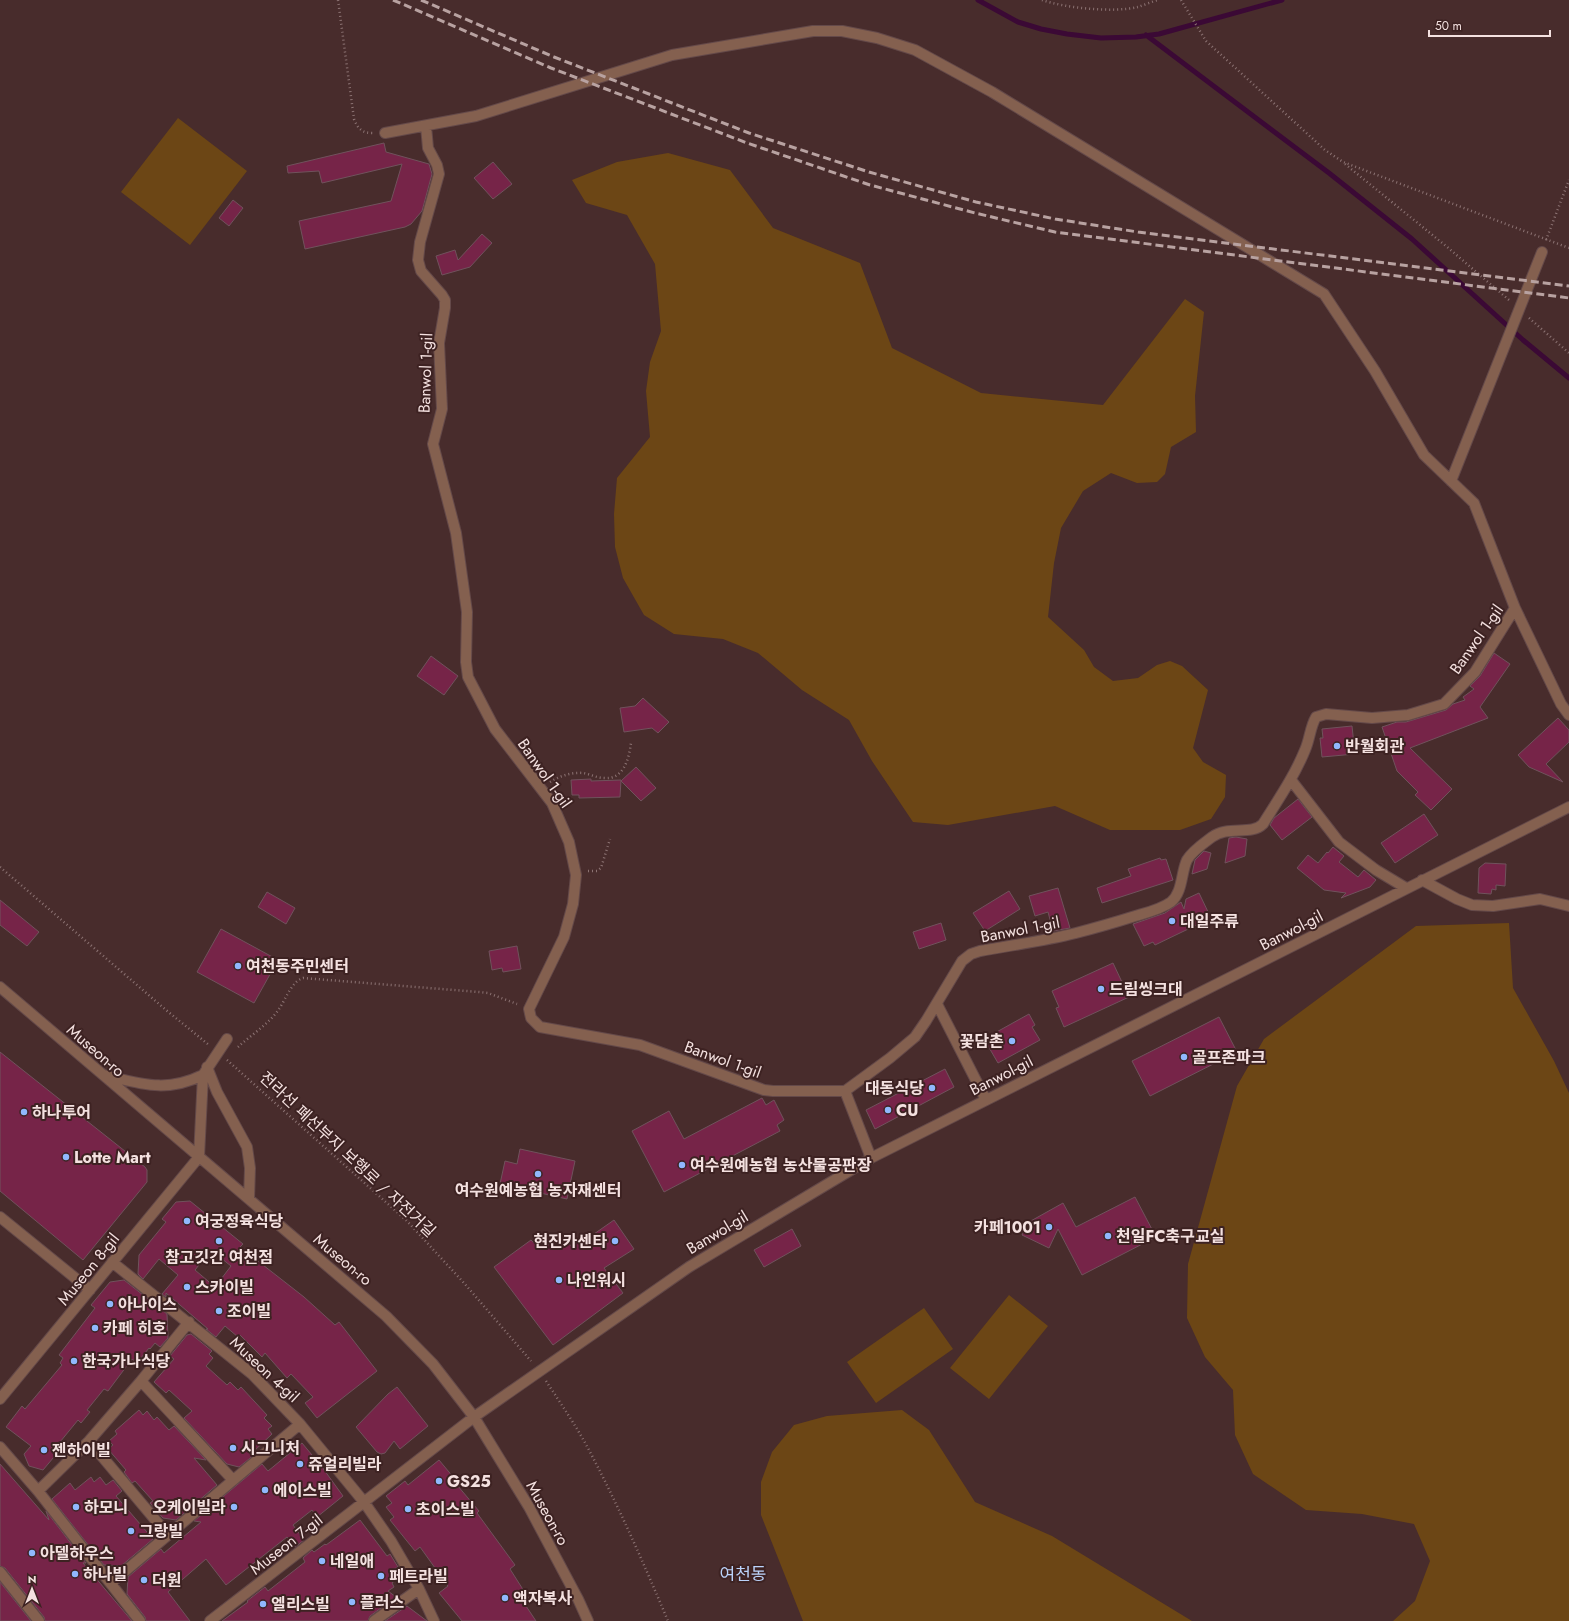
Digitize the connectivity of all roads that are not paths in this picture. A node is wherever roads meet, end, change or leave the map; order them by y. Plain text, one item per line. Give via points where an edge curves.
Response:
1 (426, 126) junction
2 (385, 133) road end
3 (1542, 252) road end
4 (1451, 481) junction
5 (1515, 608) junction
6 (1569, 715) edge
7 (1291, 780) junction
8 (1569, 807) edge
9 (1422, 880) junction
10 (1406, 888) junction
11 (1569, 906) edge
12 (0, 987) edge
13 (937, 1004) junction
14 (227, 1039) dead end
15 (205, 1071) junction
16 (102, 1075) junction
17 (845, 1091) junction
18 (986, 1100) junction
19 (199, 1157) junction
20 (871, 1158) junction
21 (249, 1199) junction
22 (0, 1217) edge
23 (112, 1262) junction
24 (90, 1290) junction
25 (188, 1322) junction
26 (141, 1381) junction
27 (0, 1399) edge
28 (474, 1417) junction
29 (300, 1424) junction
30 (89, 1441) junction
31 (0, 1447) edge
32 (233, 1480) junction
33 (38, 1491) junction
34 (364, 1502) junction
35 (168, 1535) junction
36 (0, 1572) edge
37 (111, 1583) junction
38 (419, 1588) junction
39 (39, 1621) edge
40 (140, 1621) edge
41 (210, 1621) edge
42 (374, 1621) edge
43 (434, 1621) edge
44 (588, 1621) edge

1 - 2 street
1 - 4 street via 476,116 672,55 813,31 842,31 877,38 915,50 992,92 1324,294 1375,371 1424,455
1 - 17 street, Banwol 1-gil via 428,148 438,165 439,174 420,242 418,260 421,271 442,295 445,308 439,343 442,409 434,444 456,533 468,618 467,672 488,718 552,803 576,870 576,891 564,936 529,1009 529,1015 533,1022 543,1028 640,1045 764,1090
3 - 4 street
4 - 5 street via 1474,503
5 - 6 street, Banwol 1-gil via 1561,704
5 - 7 street, Banwol 1-gil via 1475,672 1444,704 1408,714 1372,718 1326,714 1316,717 1306,749
7 - 10 street via 1339,842 1376,870
7 - 13 street, Banwol 1-gil via 1258,828 1218,834 1188,858 1179,889 1170,902 1150,911 1075,934 971,954 962,961
8 - 9 street, Banwol-gil
9 - 10 street, Banwol-gil
9 - 11 street via 1472,905 1493,906 1540,899
10 - 18 street, Banwol-gil
12 - 16 street, Museon-ro
13 - 17 street, Banwol 1-gil via 915,1037
13 - 18 street
14 - 15 street
15 - 16 street via 178,1084 161,1086
15 - 19 street
15 - 21 street via 247,1147 251,1175
16 - 19 street, Museon-ro
17 - 20 street
18 - 20 street, Banwol-gil
19 - 21 street, Museon-ro
19 - 23 street, Museon 8-gil
20 - 28 street, Banwol-gil via 689,1266
21 - 28 street, Museon-ro via 386,1316 433,1364
22 - 24 street
23 - 24 street, Museon 8-gil
23 - 25 street, Museon 4-gil
24 - 27 street, Museon 8-gil
25 - 26 street
25 - 29 street, Museon 4-gil via 252,1374
26 - 30 street
26 - 32 street
28 - 34 street, Museon 7-gil
28 - 44 street, Museon-ro via 529,1508
29 - 32 street, Museon 4-gil
29 - 34 street, Museon 4-gil
30 - 33 street
30 - 35 street
31 - 33 street
32 - 35 street, Museon 4-gil
33 - 37 street
34 - 38 street, Museon 4-gil
34 - 41 street, Museon 7-gil
35 - 37 street, Museon 4-gil
36 - 39 street
37 - 40 street
38 - 42 street
38 - 43 street, Museon 4-gil

